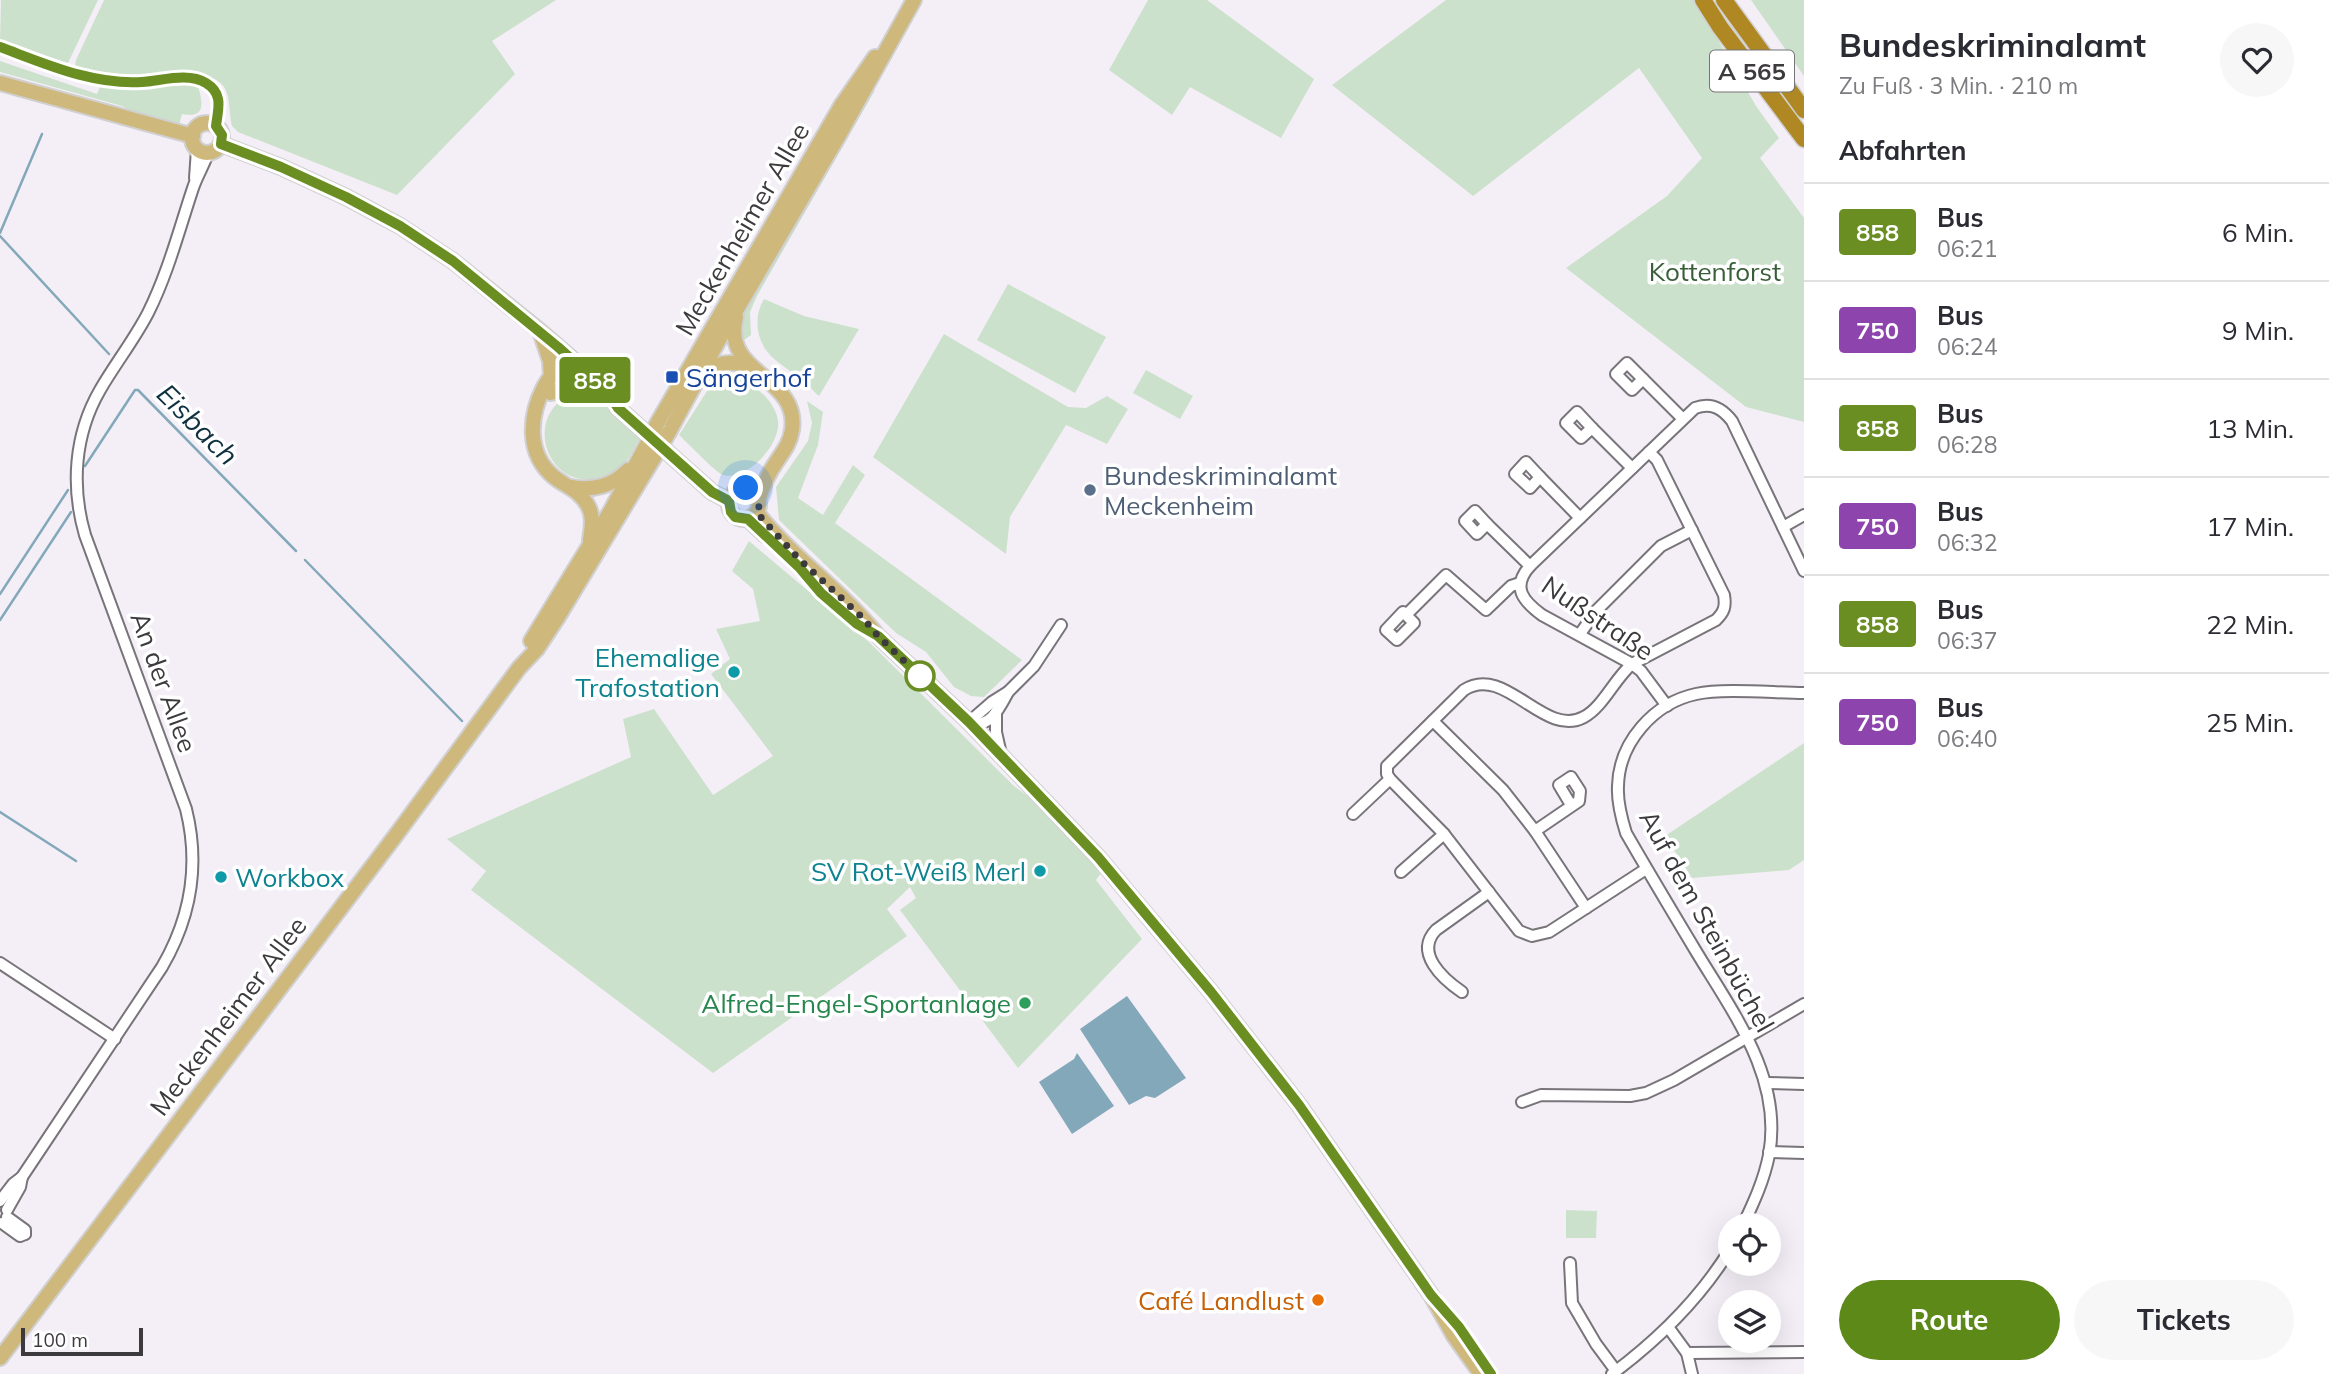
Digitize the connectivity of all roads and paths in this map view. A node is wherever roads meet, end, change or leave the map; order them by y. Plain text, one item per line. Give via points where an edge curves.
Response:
1 (914, 0) edge
2 (1703, 0) edge
3 (1724, 0) edge
4 (869, 73) junction
5 (0, 83) edge
6 (1804, 110) edge
7 (1804, 139) edge
8 (221, 144) junction
9 (199, 146) junction
10 (737, 311) junction
11 (540, 331) junction
12 (577, 363) junction
13 (754, 370) junction
14 (551, 376) junction
15 (700, 377) junction
16 (1643, 379) dead end
17 (606, 390) junction
18 (550, 393) junction
19 (535, 415) junction
20 (1682, 418) junction
21 (664, 427) junction
22 (1592, 428) dead end
23 (649, 448) junction
24 (1649, 452) junction
25 (775, 463) junction
26 (1632, 468) junction
27 (1540, 477) dead end
28 (571, 487) junction
29 (736, 494) junction
30 (754, 510) junction
31 (1804, 515) edge
32 (1580, 518) junction
33 (1487, 524) dead end
34 (1783, 527) junction
35 (1692, 530) junction
36 (589, 547) junction
37 (1530, 566) junction
38 (1804, 571) edge
39 (1520, 583) junction
40 (1406, 615) dead end
41 (1061, 625) dead end
42 (1580, 634) junction
43 (1632, 664) junction
44 (519, 668) junction
45 (1008, 692) junction
46 (1804, 693) edge
47 (1667, 706) junction
48 (996, 712) junction
49 (1433, 720) junction
50 (969, 722) junction
51 (1001, 754) junction
52 (1390, 779) junction
53 (1571, 805) dead end
54 (1353, 814) dead end
55 (1535, 831) junction
56 (1444, 834) junction
57 (1646, 869) junction
58 (1401, 872) dead end
59 (1489, 892) junction
60 (1586, 908) junction
61 (0, 963) edge
62 (1462, 992) dead end
63 (1804, 1004) edge
64 (1747, 1038) junction
65 (115, 1039) junction
66 (1766, 1083) junction
67 (1804, 1084) edge
68 (1522, 1102) dead end
69 (1769, 1152) junction
70 (1804, 1153) edge
71 (3, 1213) edge
72 (1749, 1213) edge
73 (1570, 1263) dead end
74 (1718, 1267) edge
75 (1431, 1295) junction
76 (1668, 1327) junction
77 (1804, 1352) edge
78 (1687, 1353) junction
79 (0, 1358) edge
80 (1614, 1372) edge
81 (1481, 1374) edge
82 (1491, 1374) edge
83 (1692, 1374) edge

1 - 4 main road, Meckenheimer Allee
2 - 7 highway, A 565
3 - 6 highway, A 565
4 - 10 main road, Meckenheimer Allee
4 - 21 main road, Meckenheimer Allee via 841,106
5 - 9 main road
8 - 9 main road via 214,151
8 - 9 main road via 218,128 201,125
8 - 11 main road via 292,172 400,226 470,274
9 - 65 street, An der Allee via 194,184 166,273 140,327 94,402 76,465 85,535 179,789 192,845 191,885 182,925
10 - 13 main road via 737,347
10 - 15 main road, Meckenheimer Allee
11 - 12 main road
11 - 14 main road
12 - 14 main road via 563,365
12 - 17 main road
12 - 18 main road
13 - 15 main road via 723,363
13 - 25 main road via 781,392 792,417 789,441
14 - 19 main road
15 - 21 main road, Meckenheimer Allee
16 - 20 street
17 - 18 main road via 578,385
17 - 29 main road via 624,400 716,484
18 - 19 main road
19 - 28 main road via 533,439 539,458 551,475
20 - 24 street, Nußstraße
20 - 34 street, Nußstraße via 1702,405 1726,413
21 - 23 main road, Meckenheimer Allee, bridge
22 - 26 street
23 - 28 main road via 615,481 592,488
23 - 36 main road, Meckenheimer Allee
23 - 44 main road, Meckenheimer Allee via 558,617
24 - 26 street, Nußstraße
24 - 35 street
25 - 29 main road
25 - 30 main road
26 - 32 street, Nußstraße
27 - 32 street
28 - 36 main road via 591,511
29 - 30 main road via 752,490
29 - 30 main road via 731,512 735,517
30 - 50 main road via 821,593 878,636
31 - 34 street
32 - 37 street, Nußstraße
33 - 37 street, Nußstraße
34 - 38 street, Nußstraße
35 - 42 street via 1661,546 1595,611
35 - 43 street via 1724,596 1725,610 1716,620
36 - 44 main road, Meckenheimer Allee
37 - 39 street, Nußstraße
39 - 40 street via 1510,586 1486,610 1446,575
39 - 42 street, Nußstraße via 1523,599 1530,606
41 - 45 street via 1043,655
42 - 43 street, Nußstraße
43 - 47 street, Nußstraße
43 - 49 street via 1581,719 1562,721 1492,684 1478,683
44 - 79 main road, Meckenheimer Allee
45 - 48 street
45 - 50 street
46 - 47 street, Auf dem Steinbüchel via 1711,692
47 - 57 street, Auf dem Steinbüchel via 1651,717 1631,742 1618,784 1626,833
48 - 50 street via 984,724
48 - 51 street
49 - 52 street via 1387,765
49 - 55 street via 1503,790
50 - 51 main road
51 - 75 main road via 1098,857 1219,1002 1299,1105
52 - 54 street
52 - 56 street
53 - 55 street
55 - 60 street
56 - 58 street
56 - 59 street
57 - 60 street
57 - 64 street, Auf dem Steinbüchel
59 - 60 street via 1519,931 1532,936 1549,932
59 - 62 street via 1436,930 1427,944 1429,957 1443,979
61 - 65 street
63 - 64 street
64 - 66 street, Auf dem Steinbüchel
64 - 68 street via 1646,1093 1541,1095
65 - 71 street, An der Allee via 13,1184
66 - 67 street
66 - 69 street, Auf dem Steinbüchel
69 - 70 street
69 - 72 street, Auf dem Steinbüchel
73 - 80 street via 1572,1303
74 - 76 street
75 - 81 main road
75 - 82 main road
76 - 78 street
76 - 80 street
77 - 78 street
78 - 83 street

